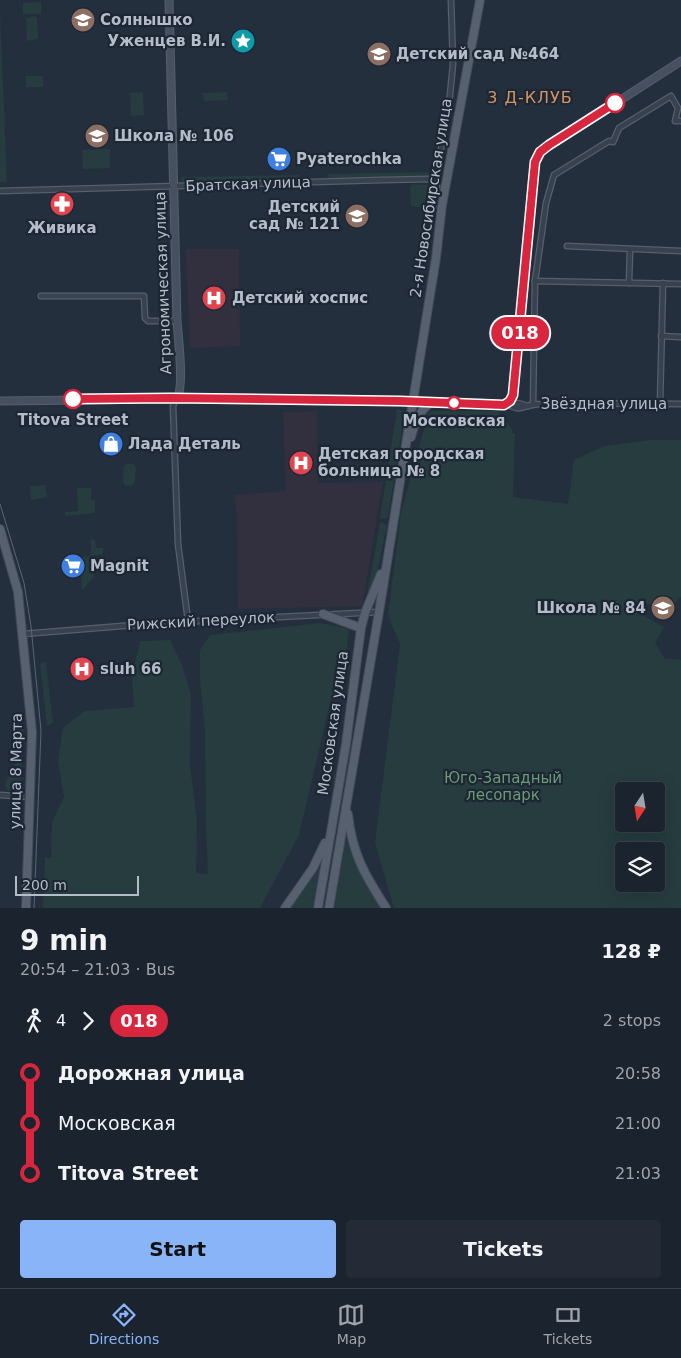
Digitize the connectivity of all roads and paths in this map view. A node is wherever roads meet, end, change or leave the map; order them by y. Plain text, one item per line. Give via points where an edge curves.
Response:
1 (168, 0) edge
2 (450, 0) edge
3 (480, 0) edge
4 (681, 61) edge
5 (681, 121) edge
6 (436, 180) junction
7 (446, 182) junction
8 (174, 186) junction
9 (0, 191) edge
10 (440, 216) junction
11 (567, 246) dead end
12 (630, 250) junction
13 (681, 251) edge
14 (535, 281) junction
15 (629, 283) junction
16 (663, 283) junction
17 (681, 284) edge
18 (40, 296) dead end
19 (177, 321) junction
20 (661, 336) junction
21 (681, 337) edge
22 (176, 399) junction
23 (0, 401) edge
24 (412, 402) junction
25 (432, 402) junction
26 (660, 404) junction
27 (681, 404) edge
28 (509, 405) junction
29 (530, 405) junction
30 (404, 455) junction
31 (0, 529) edge
32 (389, 546) junction
33 (365, 612) junction
34 (379, 612) junction
35 (323, 614) junction
36 (188, 621) junction
37 (361, 628) junction
38 (23, 634) junction
39 (0, 795) edge
40 (30, 798) junction
41 (347, 806) junction
42 (332, 827) junction
43 (26, 908) edge
44 (284, 908) edge
45 (318, 908) edge
46 (329, 908) edge
47 (386, 908) edge

1 - 8 street, Агрономическая улица
2 - 6 street via 452,74
3 - 7 main road, 2-я Новосибирская улица
4 - 28 street via 549,145 535,162 513,395
5 - 14 street via 675,121 678,108 671,96 619,128 613,142 609,141 554,175 546,203
6 - 7 street, Братская улица
6 - 8 street, Братская улица
6 - 10 street
7 - 10 main road, 2-я Новосибирская улица
8 - 9 street, Братская улица
8 - 19 street, Агрономическая улица
10 - 24 main road, 2-я Новосибирская улица
11 - 12 street
12 - 13 street
12 - 15 street
14 - 15 street
14 - 29 street
15 - 16 street
16 - 17 street
16 - 20 street
18 - 19 street via 144,296 148,321
19 - 22 street, Агрономическая улица via 180,391
20 - 21 street
20 - 26 street
22 - 23 street
22 - 24 street
22 - 36 street, Агрономическая улица via 173,406 177,523
24 - 25 street
24 - 30 main road, Московская улица
25 - 28 street
25 - 30 main road via 425,407 414,427
26 - 27 street, Звёздная улица
26 - 29 street, Звёздная улица
28 - 29 street, Звёздная улица
30 - 32 main road, Московская улица
31 - 38 main road, улица 8 Марта via 14,576
32 - 33 main road, Московская улица via 378,584
32 - 34 main road, Московская улица
33 - 34 street, Рижский переулок
33 - 35 street, Рижский переулок
33 - 37 main road, Московская улица
34 - 41 main road, Московская улица
35 - 36 street, Рижский переулок
35 - 37 main road
36 - 38 street, Рижский переулок
37 - 42 main road, Московская улица
38 - 40 main road, улица 8 Марта via 32,732
39 - 40 street
40 - 43 main road, улица 8 Марта
41 - 46 main road, Московская улица
41 - 47 main road via 351,841 358,860
42 - 44 main road via 313,868
42 - 45 main road, Московская улица

